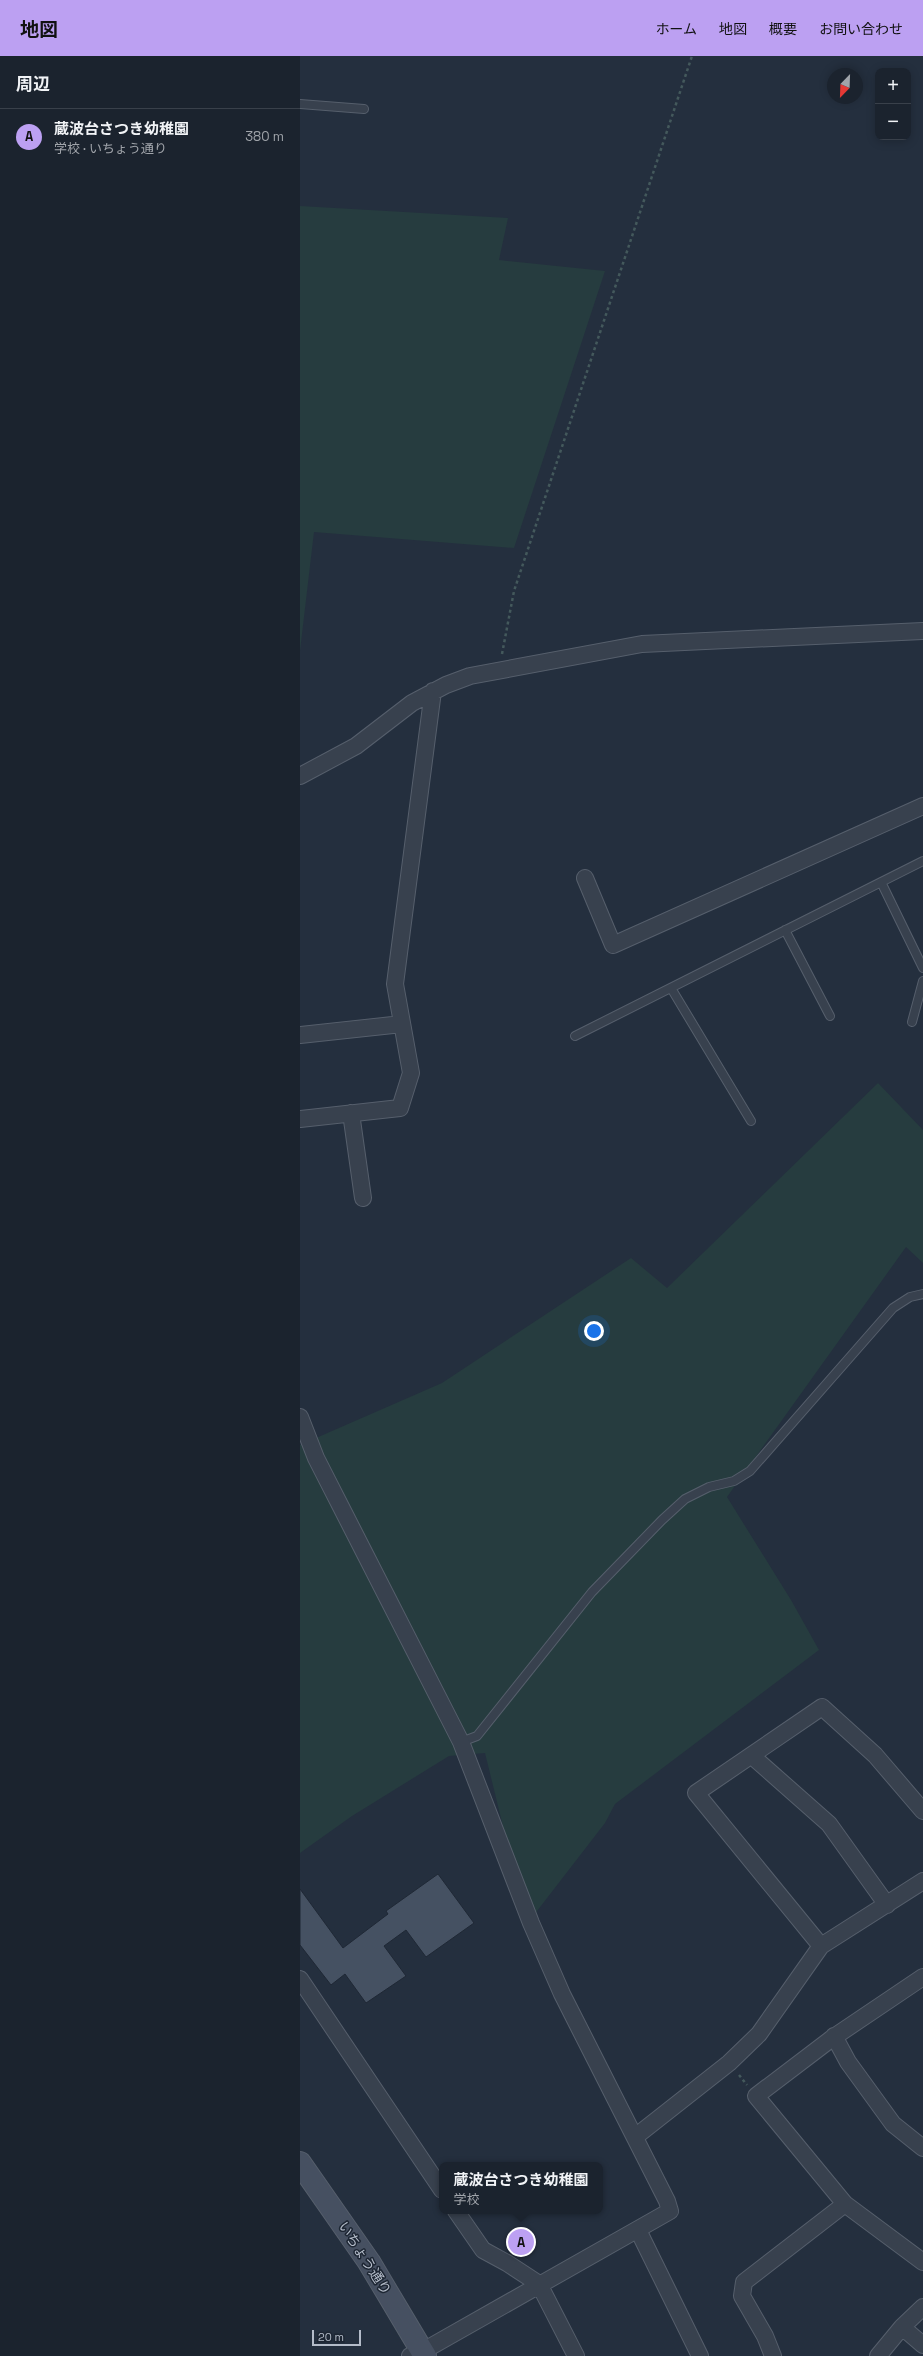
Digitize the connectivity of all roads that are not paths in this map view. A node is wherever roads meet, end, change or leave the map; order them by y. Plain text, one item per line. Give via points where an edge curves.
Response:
1 (300, 104) edge
2 (364, 109) dead end
3 (923, 631) edge
4 (434, 691) junction
5 (300, 776) edge
6 (923, 806) edge
7 (923, 861) edge
8 (585, 878) dead end
9 (881, 882) junction
10 (785, 930) junction
11 (923, 968) edge
12 (923, 981) edge
13 (671, 988) junction
14 (830, 1016) dead end
15 (912, 1022) dead end
16 (402, 1024) junction
17 (300, 1035) edge
18 (575, 1036) dead end
19 (351, 1114) junction
20 (300, 1119) edge
21 (751, 1121) dead end
22 (362, 1198) dead end
23 (923, 1294) edge
24 (300, 1417) edge
25 (461, 1742) junction
26 (752, 1756) junction
27 (923, 1812) edge
28 (923, 1881) edge
29 (887, 1904) junction
30 (822, 1946) junction
31 (300, 1979) edge
32 (921, 1984) edge
33 (834, 2036) junction
34 (635, 2137) junction
35 (923, 2148) edge
36 (300, 2162) edge
37 (439, 2186) edge
38 (845, 2204) junction
39 (458, 2214) edge
40 (638, 2230) junction
41 (923, 2262) edge
42 (539, 2284) junction
43 (923, 2307) edge
44 (902, 2327) junction
45 (923, 2345) edge
46 (419, 2354) edge
47 (576, 2356) edge
48 (700, 2356) edge
49 (773, 2356) edge
50 (878, 2356) edge

1 - 2 lane
3 - 4 street via 642,644 470,676
4 - 5 street via 412,703 356,746
4 - 16 street via 395,984
6 - 8 street via 613,945
7 - 9 lane
9 - 10 lane
9 - 11 lane
10 - 13 lane
10 - 14 lane
12 - 15 lane
13 - 18 lane
13 - 21 lane
16 - 17 street
16 - 19 street via 411,1073 400,1108
19 - 20 street
19 - 22 street
23 - 25 lane via 910,1297 893,1308 750,1471 734,1481 709,1487 685,1499 662,1520 592,1592 477,1736
24 - 25 street via 316,1458
25 - 34 street via 531,1923 562,1994
26 - 27 street via 822,1707 875,1754
26 - 29 street via 829,1824
26 - 30 street via 696,1793
28 - 29 street
29 - 30 street
30 - 34 street via 759,2034 729,2063
31 - 37 street
32 - 33 street
33 - 35 street via 848,2062 893,2124
33 - 38 street via 756,2096
34 - 40 street via 670,2211
36 - 46 street, いちょう通り via 369,2262
38 - 41 street
38 - 49 street via 744,2282 742,2296 765,2336
39 - 42 street via 483,2250
40 - 42 street
40 - 48 street
42 - 46 street
42 - 47 street
43 - 44 street
44 - 45 street
44 - 50 street

